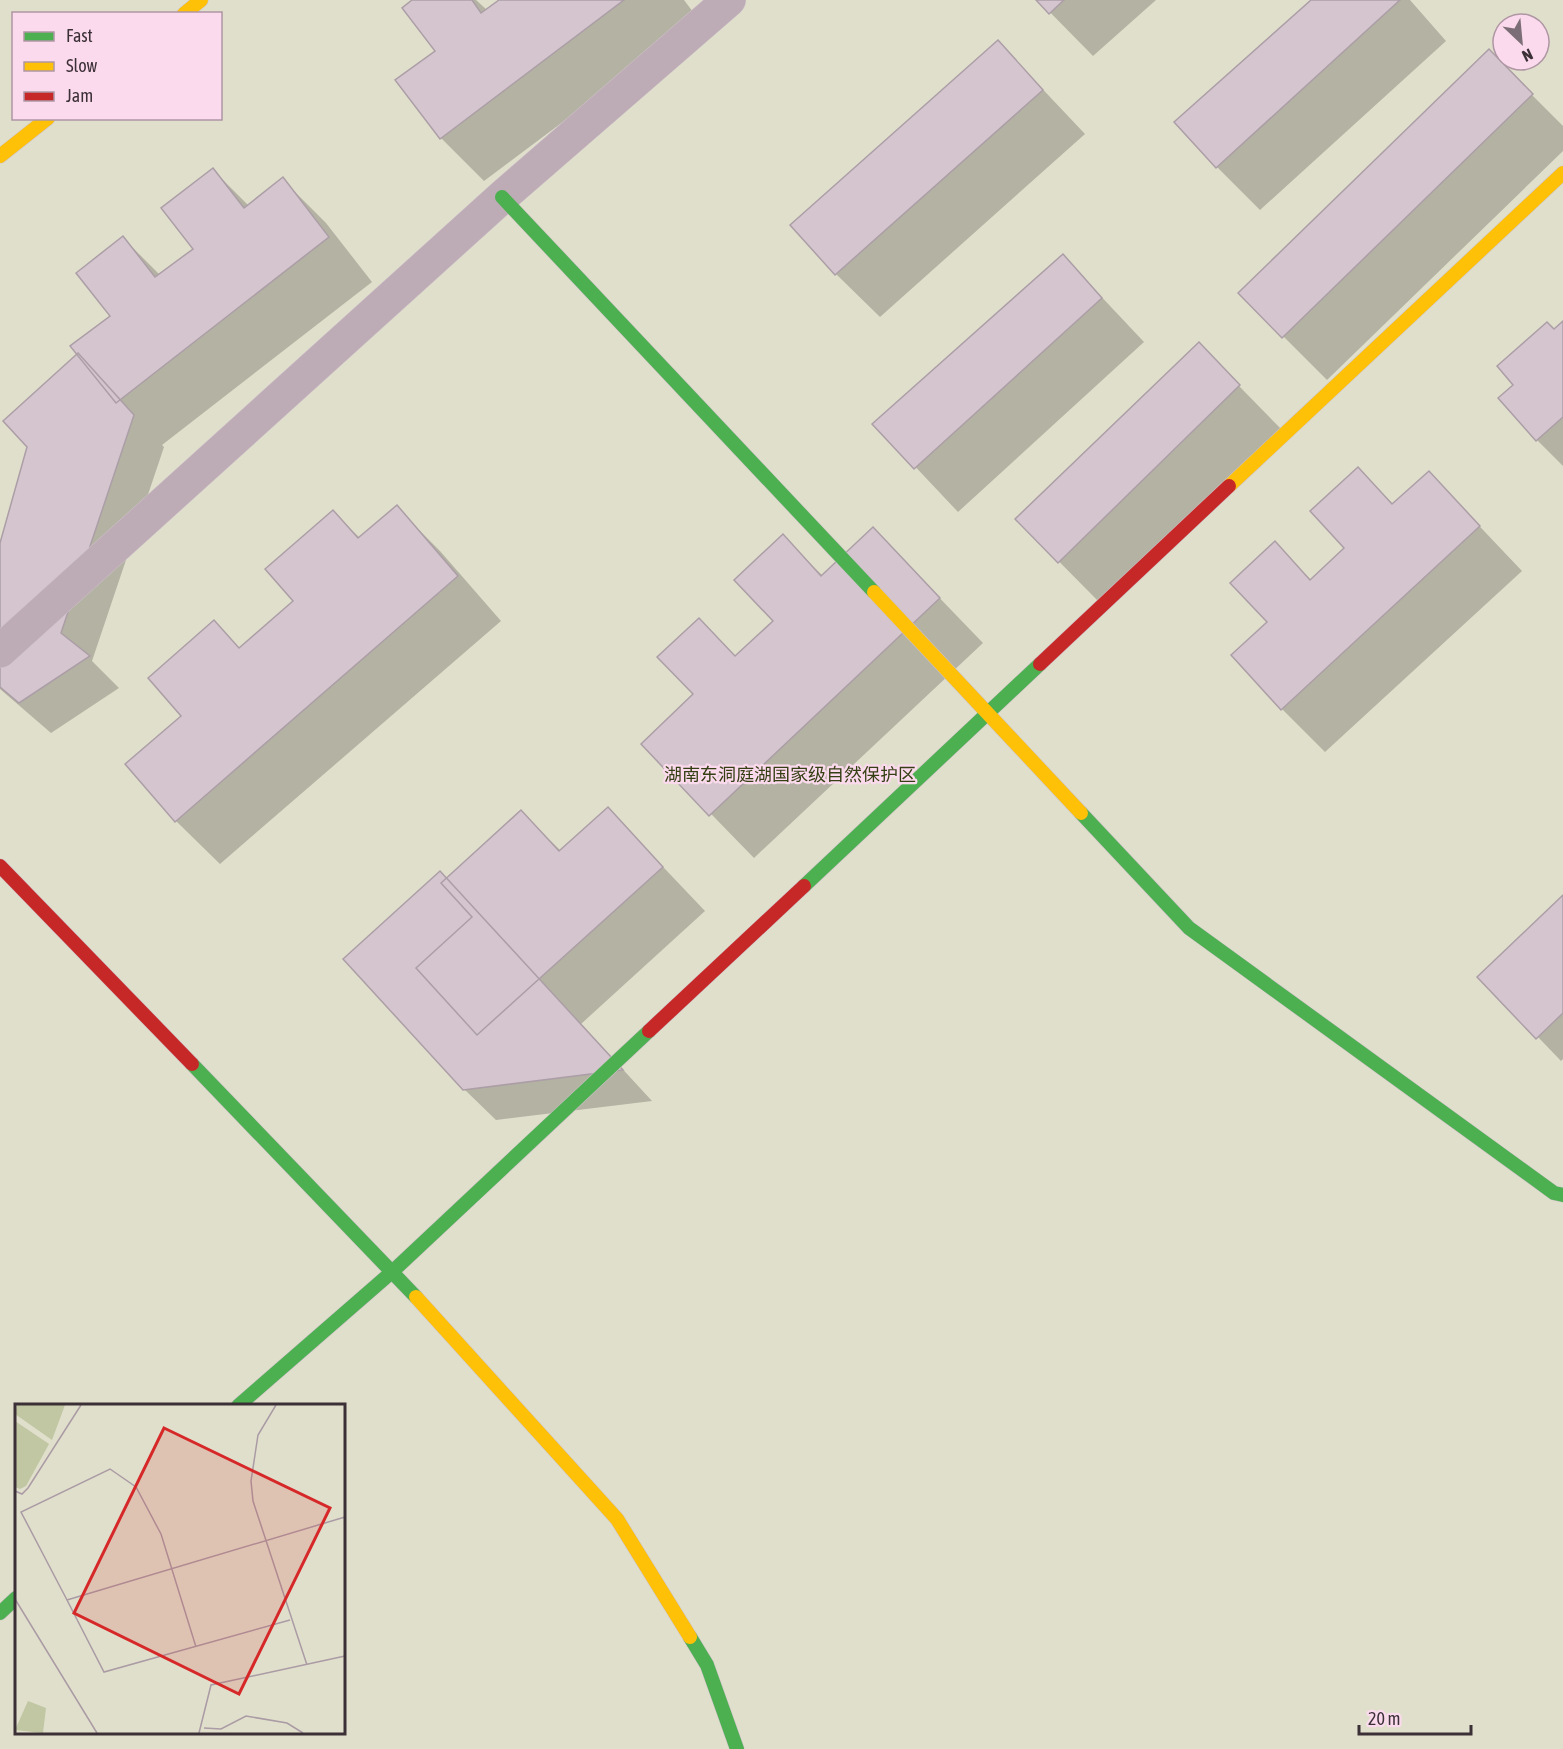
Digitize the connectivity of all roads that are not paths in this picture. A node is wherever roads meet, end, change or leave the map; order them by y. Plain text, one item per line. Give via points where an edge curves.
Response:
1 (201, 0) edge
2 (729, 0) edge
3 (186, 12) edge
4 (45, 120) edge
5 (0, 156) edge
6 (1563, 173) edge
7 (502, 197) junction
8 (0, 651) edge
9 (986, 713) junction
10 (0, 866) edge
11 (1563, 1195) edge
12 (393, 1271) junction
13 (240, 1404) edge
14 (15, 1600) edge
15 (0, 1613) edge
16 (737, 1749) edge

1 - 3 street
2 - 7 street
4 - 5 street
6 - 9 street
7 - 8 street
7 - 9 street
9 - 11 street via 1189,927 1554,1193
9 - 12 street
10 - 12 street
12 - 13 street
12 - 16 street via 617,1519 707,1665
14 - 15 street

